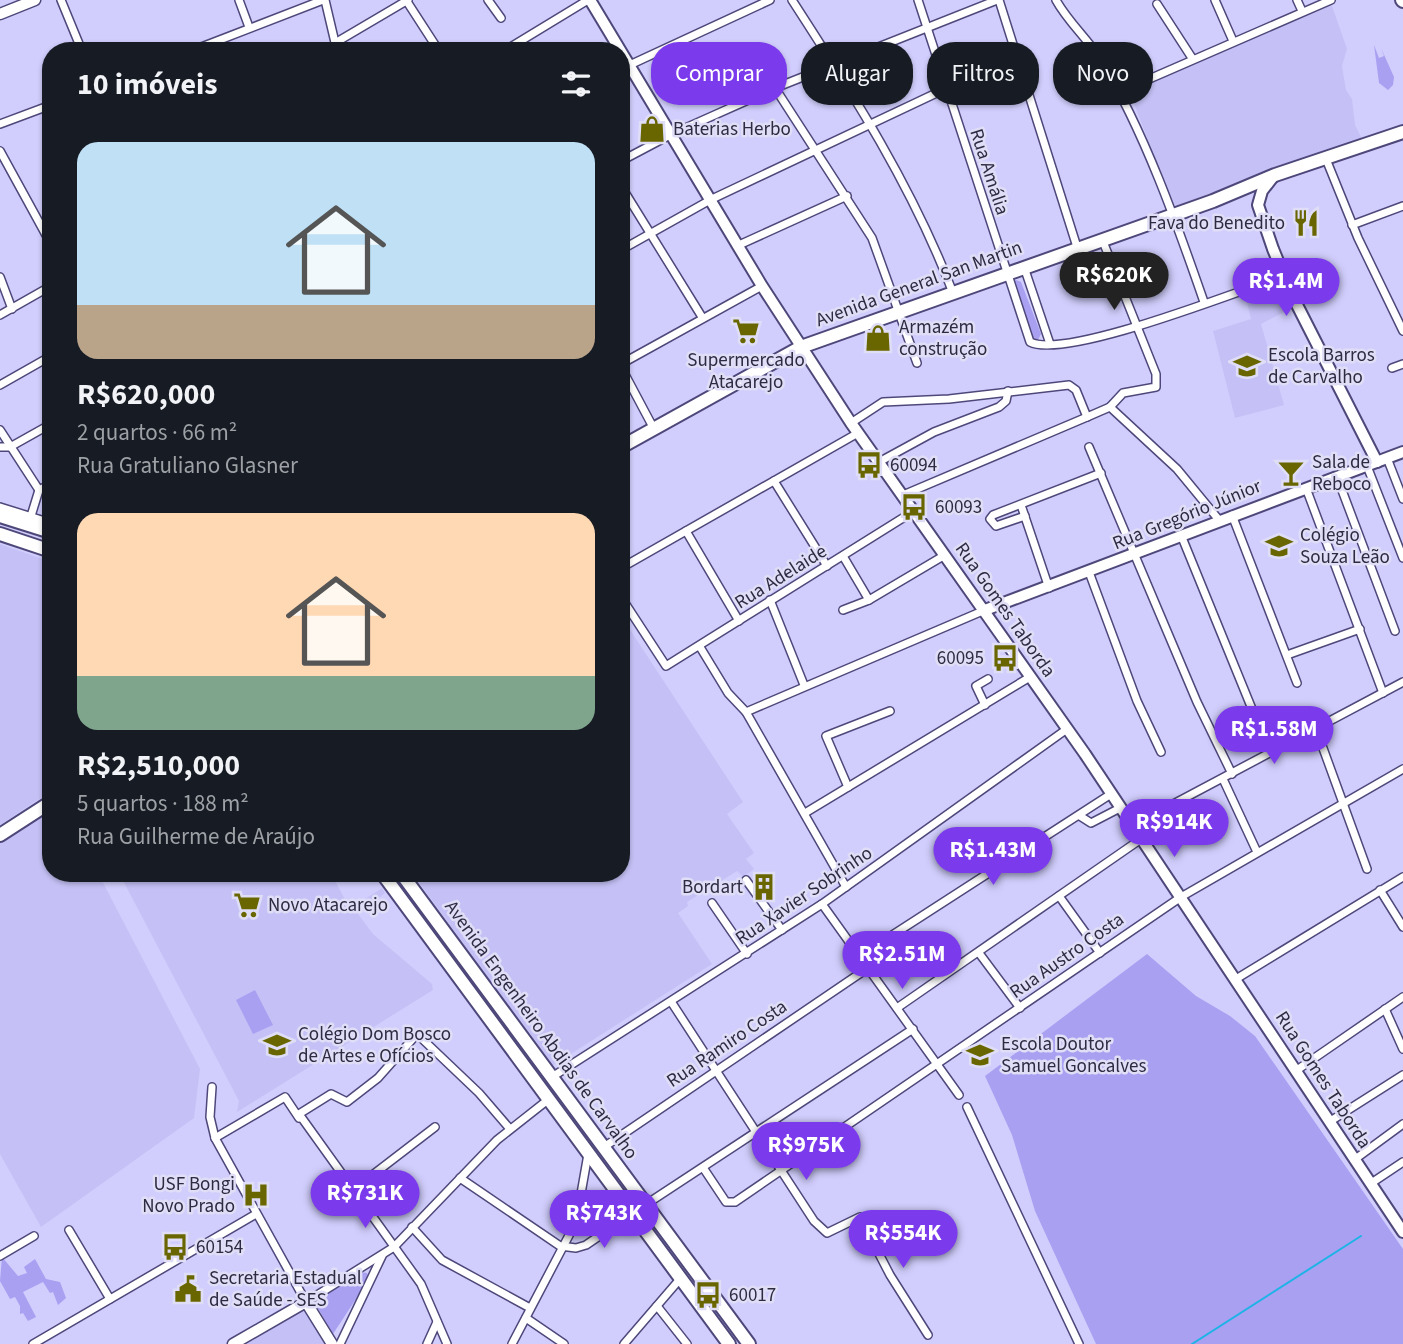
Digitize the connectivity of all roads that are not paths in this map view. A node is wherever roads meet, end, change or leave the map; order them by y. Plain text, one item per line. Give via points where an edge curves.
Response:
1 (35, 0) edge
2 (61, 0) edge
3 (239, 0) edge
4 (323, 0) edge
5 (407, 0) edge
6 (488, 0) edge
7 (589, 0) edge
8 (770, 0) edge
9 (792, 0) edge
10 (918, 0) edge
11 (998, 0) edge
12 (1056, 0) edge
13 (1215, 0) edge
14 (1297, 0) edge
15 (1331, 0) edge
16 (1157, 5) dead end
17 (1302, 11) junction
18 (0, 14) edge
19 (500, 18) dead end
20 (249, 27) junction
21 (926, 27) junction
22 (1233, 41) junction
23 (78, 42) edge
24 (213, 42) edge
25 (335, 42) edge
26 (344, 42) edge
27 (433, 42) edge
28 (519, 42) edge
29 (613, 42) edge
30 (820, 42) edge
31 (889, 42) edge
32 (931, 42) edge
33 (1088, 42) edge
34 (1192, 58) junction
35 (630, 64) edge
36 (630, 72) edge
37 (1153, 76) edge
38 (927, 98) edge
39 (737, 105) edge
40 (786, 105) edge
41 (857, 105) edge
42 (950, 105) edge
43 (1123, 105) edge
44 (42, 108) edge
45 (0, 124) edge
46 (870, 127) junction
47 (1403, 132) edge
48 (672, 134) junction
49 (815, 150) junction
50 (0, 151) edge
51 (630, 156) edge
52 (1326, 159) junction
53 (1275, 175) junction
54 (1238, 190) junction
55 (847, 196) junction
56 (712, 199) junction
57 (630, 201) edge
58 (1258, 205) junction
59 (1403, 206) edge
60 (1174, 215) junction
61 (42, 222) edge
62 (1352, 225) junction
63 (649, 233) junction
64 (1102, 239) junction
65 (630, 245) edge
66 (739, 245) junction
67 (1077, 247) junction
68 (1024, 267) junction
69 (1005, 274) junction
70 (1284, 276) junction
71 (0, 277) edge
72 (762, 286) junction
73 (42, 291) edge
74 (953, 293) junction
75 (1204, 302) junction
76 (12, 309) junction
77 (899, 312) junction
78 (0, 315) edge
79 (702, 317) junction
80 (1135, 327) junction
81 (1403, 331) edge
82 (1050, 344) junction
83 (801, 347) junction
84 (42, 361) edge
85 (630, 361) edge
86 (917, 363) dead end
87 (1403, 364) edge
88 (1392, 368) dead end
89 (630, 383) edge
90 (0, 385) edge
91 (1008, 391) junction
92 (1110, 407) junction
93 (1087, 417) junction
94 (851, 423) junction
95 (42, 429) edge
96 (654, 429) junction
97 (0, 430) edge
98 (858, 433) junction
99 (630, 442) edge
100 (0, 447) edge
101 (10, 447) junction
102 (1089, 447) dead end
103 (1403, 452) edge
104 (879, 462) junction
105 (1377, 462) junction
106 (1101, 473) junction
107 (1337, 477) junction
108 (774, 481) junction
109 (42, 488) edge
110 (1306, 488) junction
111 (38, 490) junction
112 (902, 495) junction
113 (1403, 499) edge
114 (1021, 505) junction
115 (0, 507) edge
116 (914, 511) junction
117 (1232, 515) junction
118 (0, 516) edge
119 (31, 516) junction
120 (1025, 516) junction
121 (42, 520) edge
122 (1219, 520) junction
123 (42, 529) edge
124 (685, 531) junction
125 (0, 534) edge
126 (1181, 535) junction
127 (42, 548) edge
128 (945, 555) junction
129 (1133, 555) junction
130 (843, 556) junction
131 (1403, 558) edge
132 (630, 563) edge
133 (827, 566) junction
134 (1089, 572) junction
135 (1049, 587) junction
136 (770, 600) junction
137 (869, 600) junction
138 (842, 610) dead end
139 (985, 610) junction
140 (630, 611) edge
141 (739, 621) junction
142 (1360, 629) junction
143 (1395, 631) dead end
144 (700, 647) junction
145 (1287, 655) junction
146 (1030, 677) junction
147 (988, 679) dead end
148 (1403, 682) edge
149 (1297, 683) dead end
150 (804, 685) junction
151 (1383, 693) junction
152 (985, 705) junction
153 (890, 711) dead end
154 (746, 712) junction
155 (1066, 729) junction
156 (1316, 729) junction
157 (1161, 752) dead end
158 (1270, 752) junction
159 (1403, 769) edge
160 (1232, 774) junction
161 (1223, 779) junction
162 (848, 787) junction
163 (1111, 794) junction
164 (1341, 804) junction
165 (42, 808) edge
166 (1120, 808) junction
167 (805, 813) junction
168 (1080, 816) junction
169 (1132, 826) junction
170 (0, 835) edge
171 (1141, 838) junction
172 (1257, 852) junction
173 (1367, 869) dead end
174 (1403, 877) edge
175 (746, 880) dead end
176 (389, 882) edge
177 (408, 882) edge
178 (846, 887) junction
179 (1380, 890) junction
180 (1059, 896) junction
181 (1181, 897) junction
182 (712, 903) dead end
183 (822, 904) junction
184 (1403, 927) edge
185 (782, 930) junction
186 (979, 953) junction
187 (1100, 953) junction
188 (747, 954) junction
189 (860, 956) junction
190 (868, 968) junction
191 (1236, 979) junction
192 (1403, 996) edge
193 (672, 1003) junction
194 (897, 1008) junction
195 (1020, 1008) junction
196 (1385, 1009) junction
197 (913, 1029) junction
198 (1403, 1049) edge
199 (938, 1066) junction
200 (716, 1070) junction
201 (1297, 1070) junction
202 (1403, 1075) edge
203 (552, 1077) junction
204 (212, 1087) dead end
205 (958, 1096) dead end
206 (549, 1099) junction
207 (967, 1108) dead end
208 (299, 1117) junction
209 (1329, 1122) junction
210 (1403, 1124) edge
211 (435, 1127) dead end
212 (510, 1129) junction
213 (758, 1132) junction
214 (215, 1138) junction
215 (604, 1147) junction
216 (588, 1154) junction
217 (1354, 1160) junction
218 (1403, 1162) edge
219 (704, 1169) junction
220 (782, 1172) junction
221 (460, 1178) junction
222 (1370, 1184) junction
223 (352, 1190) junction
224 (645, 1205) junction
225 (633, 1213) junction
226 (256, 1214) junction
227 (412, 1227) junction
228 (69, 1230) dead end
229 (1403, 1232) edge
230 (34, 1236) dead end
231 (565, 1246) junction
232 (394, 1247) junction
233 (382, 1255) junction
234 (0, 1256) edge
235 (680, 1279) junction
236 (110, 1299) junction
237 (306, 1302) junction
238 (657, 1306) junction
239 (530, 1308) junction
240 (526, 1318) junction
241 (437, 1322) junction
242 (928, 1335) dead end
243 (33, 1344) edge
244 (233, 1344) edge
245 (332, 1344) edge
246 (340, 1344) edge
247 (427, 1344) edge
248 (447, 1344) edge
249 (512, 1344) edge
250 (564, 1344) edge
251 (624, 1344) edge
252 (687, 1344) edge
253 (729, 1344) edge
254 (749, 1344) edge
255 (1079, 1344) edge

1 - 18 street
2 - 23 street
3 - 20 street
4 - 20 street
4 - 25 street
5 - 26 street
5 - 27 street
6 - 19 street
7 - 28 street
7 - 29 main road, Rua Gomes Taborda
8 - 35 street
9 - 30 street
10 - 21 street, Rua Amália
11 - 21 street
11 - 67 street
12 - 33 street
13 - 22 street
14 - 17 street
15 - 17 street
16 - 34 street
17 - 22 street
20 - 24 street
21 - 31 street
21 - 32 street, Rua Amália
22 - 34 street
34 - 37 street
36 - 48 main road, Rua Gomes Taborda
38 - 46 street
39 - 48 street
40 - 49 street
41 - 46 street
42 - 69 street, Rua Amália
43 - 60 street
44 - 45 street
46 - 49 street
46 - 74 street via 928,229
47 - 52 main road, Avenida General San Martin
48 - 51 street
48 - 56 main road, Rua Gomes Taborda
49 - 55 street
49 - 56 street
50 - 61 street
52 - 53 main road, Avenida General San Martin
52 - 62 street
53 - 54 main road, Avenida General San Martin
53 - 58 main road
54 - 58 main road via 1248,193
54 - 60 main road, Avenida General San Martin
55 - 66 street
55 - 77 street via 872,238
56 - 63 street
56 - 66 main road, Rua Gomes Taborda
57 - 63 street
58 - 70 main road
59 - 62 street
60 - 64 main road, Avenida General San Martin
60 - 75 street
62 - 81 street
63 - 65 street
63 - 79 street
64 - 67 main road, Avenida General San Martin
64 - 80 street
66 - 72 main road, Rua Gomes Taborda
67 - 68 main road, Avenida General San Martin
68 - 69 main road, Avenida General San Martin
68 - 82 street
69 - 74 main road, Avenida General San Martin
69 - 82 street, Rua Amália via 1026,338 1034,344
70 - 75 street
70 - 105 main road
71 - 76 street
72 - 79 street
72 - 83 main road, Rua Gomes Taborda
73 - 76 street
74 - 77 main road, Avenida General San Martin
75 - 80 street
76 - 78 street
77 - 83 main road, Avenida General San Martin
77 - 86 street
79 - 85 street
80 - 82 street via 1068,344
80 - 92 street via 1158,384 1154,389 1123,393
83 - 94 main road, Rua Gomes Taborda
83 - 96 main road, Avenida General San Martin
84 - 90 street
87 - 88 street
89 - 96 street
91 - 93 street via 1072,386
91 - 94 street via 883,402
91 - 104 street via 999,407 934,432
92 - 93 street
92 - 122 street via 1177,470
93 - 112 street
94 - 98 main road, Rua Gomes Taborda
95 - 101 street
96 - 99 main road, Avenida General San Martin
97 - 101 street
98 - 104 main road, Rua Gomes Taborda
98 - 108 street
100 - 101 street
101 - 111 street
102 - 106 street
103 - 105 main road, Rua Gregório Júnior
104 - 112 main road, Rua Gomes Taborda
105 - 107 main road, Rua Gregório Júnior
105 - 113 street
105 - 131 street
106 - 114 street
106 - 129 street
107 - 110 main road, Rua Gregório Júnior
107 - 143 street
108 - 124 street
108 - 133 street
109 - 111 street
110 - 117 main road, Rua Gregório Júnior
110 - 142 street
111 - 119 street
112 - 116 main road, Rua Gomes Taborda
114 - 120 street
114 - 120 street via 990,519 996,526
115 - 119 street
116 - 128 main road, Rua Gomes Taborda
116 - 130 street, Rua Adelaide
117 - 122 main road, Rua Gregório Júnior
117 - 145 street
118 - 123 main road
119 - 121 street
120 - 135 street
122 - 126 main road, Rua Gregório Júnior
124 - 132 street
124 - 141 street
125 - 127 main road
126 - 129 main road, Rua Gregório Júnior
126 - 158 street
128 - 137 street
128 - 139 main road, Rua Gomes Taborda
129 - 134 main road, Rua Gregório Júnior
129 - 160 street
130 - 133 street, Rua Adelaide
130 - 137 street
133 - 136 street, Rua Adelaide
134 - 135 main road, Rua Gregório Júnior
134 - 157 street
135 - 139 main road, Rua Gregório Júnior
136 - 141 street, Rua Adelaide
136 - 150 street
137 - 138 street
139 - 146 main road, Rua Gomes Taborda
139 - 150 street
140 - 144 street, Rua Adelaide via 664,666
141 - 144 street, Rua Adelaide
142 - 145 street
142 - 151 street
144 - 154 street via 728,693
145 - 149 street
146 - 152 street
146 - 155 main road, Rua Gomes Taborda
147 - 152 street via 976,686
148 - 151 street
150 - 154 street
151 - 156 street
152 - 162 street
153 - 162 street via 826,736
154 - 167 street
155 - 163 main road, Rua Gomes Taborda
155 - 178 street, Rua Xavier Sobrinho
156 - 158 street
156 - 164 street
158 - 160 street
159 - 164 street, Rua Austro Costa
160 - 161 street
161 - 169 street
161 - 172 street
162 - 167 street
163 - 166 main road, Rua Gomes Taborda
163 - 168 street
164 - 172 street, Rua Austro Costa
164 - 173 street
165 - 170 main road
166 - 168 street via 1091,823
166 - 169 main road, Rua Gomes Taborda
167 - 178 street
168 - 189 street
169 - 171 main road, Rua Gomes Taborda
171 - 180 street
171 - 181 main road, Rua Gomes Taborda
172 - 181 street, Rua Austro Costa
174 - 179 street
175 - 185 street
176 - 206 main road, Avenida Engenheiro Abdias de Carvalho
177 - 203 main road, Avenida Engenheiro Abdias de Carvalho
178 - 183 street, Rua Xavier Sobrinho
179 - 184 street
179 - 191 street
180 - 186 street
180 - 187 street
181 - 187 street, Rua Austro Costa
181 - 191 main road, Rua Gomes Taborda
182 - 188 street
183 - 185 street, Rua Xavier Sobrinho
183 - 189 street
185 - 188 street, Rua Xavier Sobrinho
186 - 194 street
186 - 195 street
187 - 195 street, Rua Austro Costa
188 - 193 street, Rua Xavier Sobrinho
189 - 190 street
190 - 194 street
190 - 200 street, Rua Ramiro Costa
191 - 201 main road, Rua Gomes Taborda
192 - 196 street
193 - 200 street
193 - 203 street, Rua Xavier Sobrinho
194 - 197 street
195 - 199 street, Rua Austro Costa
196 - 198 street
196 - 201 street
197 - 199 street
197 - 213 street
199 - 205 street
199 - 220 street, Rua Austro Costa
200 - 213 street
200 - 215 street, Rua Ramiro Costa
201 - 209 main road, Rua Gomes Taborda
202 - 209 street
203 - 215 main road, Avenida Engenheiro Abdias de Carvalho
204 - 214 street via 210,1117
206 - 212 street
206 - 216 main road, Avenida Engenheiro Abdias de Carvalho
207 - 255 street
208 - 212 street via 331,1094 347,1102 378,1078 414,1036 424,1038
208 - 214 street via 285,1097
208 - 223 street
209 - 217 main road, Rua Gomes Taborda
210 - 217 street
211 - 223 street
212 - 221 street
213 - 219 street
213 - 220 street
214 - 226 street
215 - 224 main road, Avenida Engenheiro Abdias de Carvalho
216 - 225 main road, Avenida Engenheiro Abdias de Carvalho
216 - 231 street via 578,1215
217 - 222 main road, Rua Gomes Taborda
218 - 222 street
219 - 220 street, Rua Austro Costa via 731,1204
219 - 224 street
220 - 242 street via 827,1233 860,1217
221 - 227 street
221 - 231 street
222 - 229 main road, Rua Gomes Taborda
223 - 232 street
224 - 254 main road, Avenida Engenheiro Abdias de Carvalho
225 - 231 street via 586,1245
225 - 235 main road, Avenida Engenheiro Abdias de Carvalho
226 - 236 street
226 - 237 street
227 - 232 street
227 - 239 street via 442,1260
228 - 236 street
230 - 234 street
231 - 239 street
232 - 233 street
232 - 241 street via 421,1284
233 - 237 street
233 - 246 street
235 - 238 street
235 - 253 main road, Avenida Engenheiro Abdias de Carvalho
236 - 243 street
237 - 244 street
237 - 245 street
238 - 251 street
238 - 252 street
239 - 240 street
240 - 249 street
240 - 250 street
241 - 247 street
241 - 248 street

